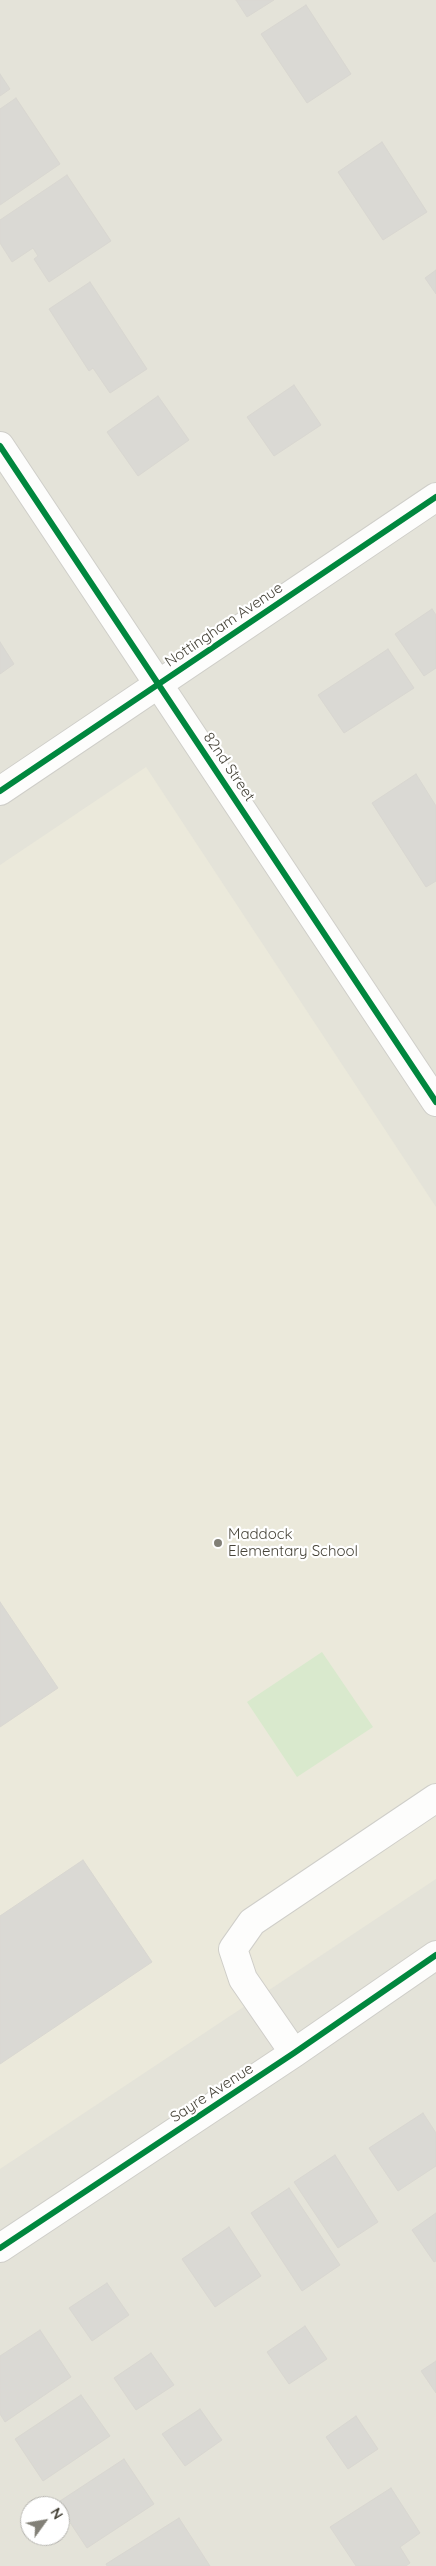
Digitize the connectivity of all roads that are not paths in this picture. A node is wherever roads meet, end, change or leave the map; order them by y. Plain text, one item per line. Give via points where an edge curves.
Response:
1 (0, 446) edge
2 (436, 497) edge
3 (159, 684) junction
4 (0, 790) edge
5 (436, 1102) edge
6 (436, 1798) edge
7 (436, 1956) edge
8 (294, 2054) junction
9 (0, 2248) edge

1 - 3 street, 82nd Street
2 - 3 street, Nottingham Avenue
3 - 4 street, Nottingham Avenue
3 - 5 street, 82nd Street
6 - 8 street via 252,1922 233,1949 243,1979
7 - 8 street, Sayre Avenue
8 - 9 street, Sayre Avenue

